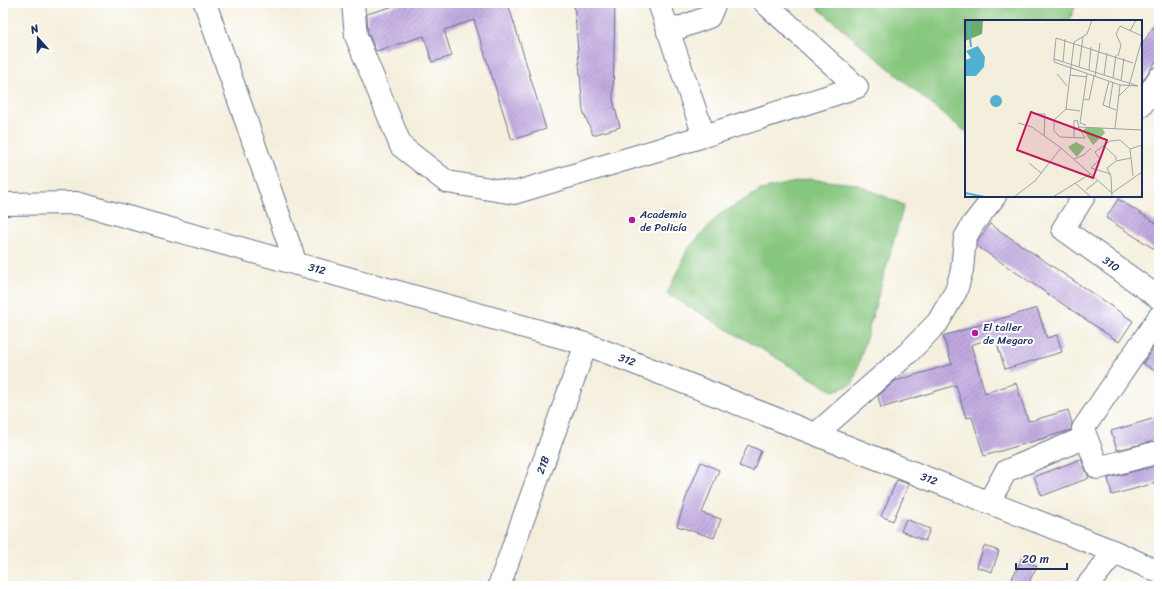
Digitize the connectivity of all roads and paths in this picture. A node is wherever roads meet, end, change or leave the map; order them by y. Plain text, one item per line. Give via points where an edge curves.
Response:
1 (205, 3) edge
2 (353, 3) edge
3 (659, 3) edge
4 (714, 3) edge
5 (765, 3) edge
6 (668, 32) junction
7 (1159, 78) edge
8 (1149, 101) edge
9 (704, 136) junction
10 (994, 197) edge
11 (1083, 197) edge
12 (3, 204) edge
13 (296, 264) junction
14 (1159, 298) edge
15 (1159, 317) edge
16 (586, 344) junction
17 (816, 434) junction
18 (1086, 437) junction
19 (1159, 452) edge
20 (989, 502) junction
21 (1115, 552) junction
22 (1159, 572) edge
23 (499, 586) edge
24 (1087, 586) edge

1 - 13 street
2 - 9 street via 356,36 401,146 447,182 514,193
3 - 6 street
4 - 6 street via 709,17
5 - 9 street via 857,87
6 - 9 street
7 - 8 street
10 - 17 street via 965,238 962,270 956,291 938,322 908,354
11 - 14 street, 310 via 1063,229
12 - 13 street, 312 via 77,203
13 - 16 street, 312
15 - 18 street via 1083,429
16 - 17 street, 312
16 - 23 street, 21B
17 - 20 street, 312
18 - 19 street via 1098,468
18 - 20 street via 1006,471
20 - 21 street, 312
21 - 22 street, 312
21 - 24 street

